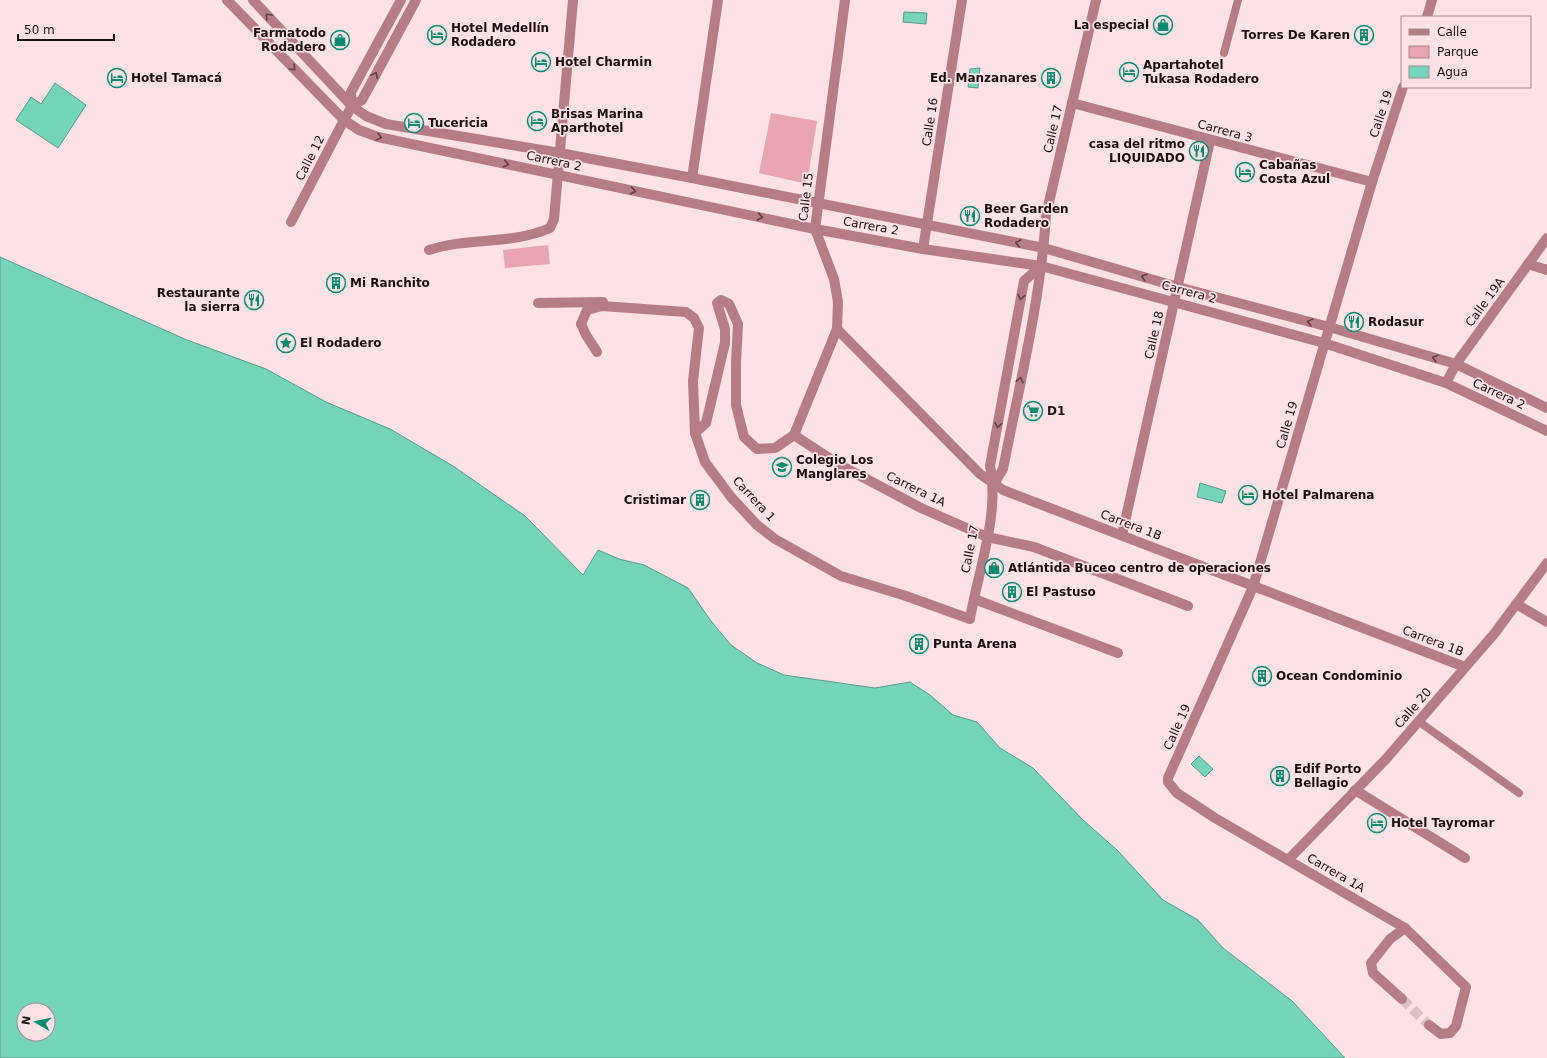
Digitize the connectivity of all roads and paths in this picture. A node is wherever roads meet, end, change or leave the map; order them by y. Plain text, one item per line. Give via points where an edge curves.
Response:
1 (227, 0) edge
2 (253, 0) edge
3 (401, 0) edge
4 (416, 0) edge
5 (574, 0) edge
6 (718, 0) edge
7 (845, 0) edge
8 (962, 0) edge
9 (1096, 0) edge
10 (1238, 0) edge
11 (1432, 0) edge
12 (1426, 16) edge
13 (1224, 53) dead end
14 (1404, 88) edge
15 (1072, 104) junction
16 (352, 106) junction
17 (344, 120) junction
18 (1210, 141) junction
19 (560, 153) junction
20 (558, 175) junction
21 (692, 178) junction
22 (1372, 182) junction
23 (818, 205) junction
24 (291, 222) dead end
25 (927, 226) junction
26 (815, 229) junction
27 (1547, 238) edge
28 (1044, 248) junction
29 (923, 249) junction
30 (429, 250) dead end
31 (1528, 264) junction
32 (1041, 266) junction
33 (1547, 270) edge
34 (1178, 287) junction
35 (1175, 302) junction
36 (538, 303) dead end
37 (645, 308) junction
38 (1329, 327) junction
39 (837, 329) junction
40 (1324, 343) junction
41 (597, 352) dead end
42 (1010, 357) junction
43 (1024, 360) junction
44 (1456, 364) junction
45 (1446, 383) junction
46 (1547, 408) edge
47 (1547, 431) edge
48 (694, 433) junction
49 (794, 435) junction
50 (994, 484) junction
51 (1122, 535) junction
52 (987, 537) junction
53 (1547, 563) edge
54 (1253, 587) junction
55 (974, 599) junction
56 (1516, 604) junction
57 (1188, 606) dead end
58 (970, 619) joint
59 (1547, 622) edge
60 (1118, 653) dead end
61 (1465, 667) junction
62 (1418, 721) junction
63 (1175, 763) joint
64 (1355, 790) junction
65 (1519, 793) dead end
66 (1465, 858) dead end
67 (1288, 860) junction
68 (1404, 928) junction
69 (1402, 999) tunnel mouth
70 (1429, 1025) tunnel mouth

1 -> 17 street, Carrera 2
16 -> 2 street, Carrera 2
3 - 16 street, Calle 12 via 351,92
16 -> 4 street, Calle 12 via 362,100
5 - 19 street
6 - 21 street
7 - 23 street, Calle 15
8 - 25 street, Calle 16
9 - 15 street, Calle 17
10 - 13 lane
11 - 12 street
14 - 22 street, Calle 19
15 - 18 street, Carrera 3
15 - 28 street, Calle 17 via 1046,215
16 - 17 street, Calle 12
16 - 19 street, Carrera 2 via 366,116 386,124
17 -> 20 street, Carrera 2 via 358,130 378,137
17 - 24 street, Calle 12
18 - 22 street, Carrera 3
18 - 34 street, Calle 18
19 - 20 street
19 - 21 street, Carrera 2
20 -> 26 street, Carrera 2
20 - 30 street via 554,219 550,228 512,238
21 - 23 street, Carrera 2
22 - 38 street, Calle 19
23 - 25 street, Carrera 2
23 - 26 street, Calle 15
28 -> 25 street, Carrera 2
25 - 29 street, Calle 16
26 - 29 street, Carrera 2
26 - 39 street, Calle 15 via 834,279 838,302
27 - 31 street, Calle 19A
28 - 32 street, Calle 17
34 -> 28 street, Carrera 2
29 - 32 street, Carrera 2
31 - 33 street
31 - 44 street, Calle 19A
32 - 35 street, Carrera 2
32 -> 42 street, Calle 17 via 1024,281
32 - 43 street, Calle 17
34 - 35 street, Calle 18
38 -> 34 street, Carrera 2
35 - 40 street, Carrera 2
35 - 51 street, Calle 18
36 - 37 street via 601,302
37 - 41 street via 602,306 587,310 581,324
37 - 48 street, Carrera 1 via 686,312 694,318 699,328 694,381
38 - 40 street, Calle 19
44 -> 38 street, Carrera 2
39 - 49 street, Calle 15
39 - 50 street, Carrera 1B via 980,474
40 - 45 street, Carrera 2
40 - 54 street, Calle 19
42 - 43 street
42 -> 50 street, Calle 17 via 990,466
50 -> 43 street, Calle 17 via 1003,470
44 - 45 street, Calle 19A
44 - 46 street, Carrera 2
45 - 47 street, Carrera 2
48 - 49 street via 706,423 725,343 725,329 717,303 721,300 729,304 738,324 736,405 744,437 757,449 775,448
48 - 58 street, Carrera 1 via 705,462 731,497 757,525 775,539 841,576
49 - 52 street, Carrera 1A via 838,464 922,508
50 - 51 street, Carrera 1B via 1003,490
50 - 52 street, Calle 17
51 - 54 street, Carrera 1B
52 - 55 street, Calle 17
52 - 57 street, Carrera 1A via 1034,547
53 - 56 street, Calle 20
54 - 61 street, Carrera 1B
54 - 63 street, Calle 19
55 - 58 street, Calle 17
55 - 60 street
56 - 59 street
56 - 61 street, Calle 20
61 - 62 street, Calle 20
62 - 64 street, Calle 20
62 - 65 lane
63 - 67 street, Carrera 1A via 1168,782 1177,793
64 - 66 street
64 - 67 street, Calle 20
67 - 68 street, Carrera 1A
68 - 69 street via 1390,939 1371,964 1373,973
68 - 70 street, Carrera 1A via 1466,987 1456,1026 1450,1034 1441,1034

